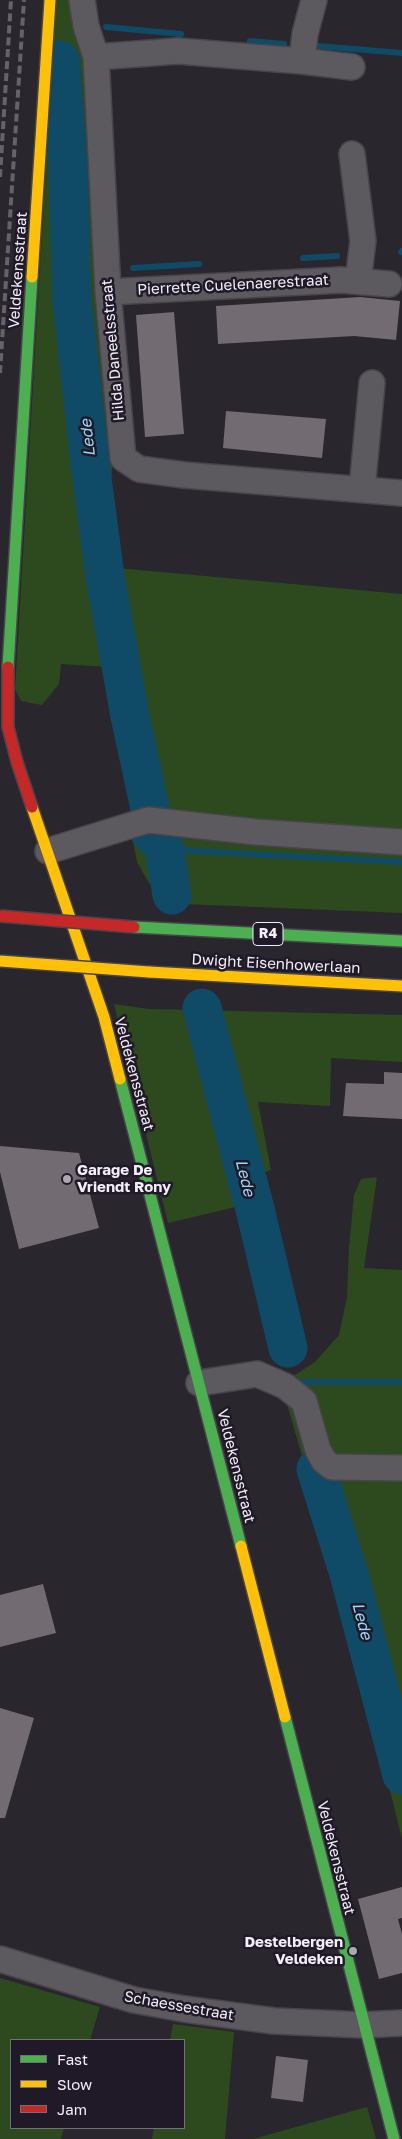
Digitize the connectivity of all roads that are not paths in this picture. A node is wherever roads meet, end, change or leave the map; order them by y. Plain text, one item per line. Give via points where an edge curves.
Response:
1 (50, 0) edge
2 (82, 0) edge
3 (314, 0) edge
4 (96, 57) junction
5 (302, 61) junction
6 (352, 67) dead end
7 (352, 154) dead end
8 (358, 281) junction
9 (389, 284) dead end
10 (108, 292) junction
11 (372, 383) dead end
12 (362, 489) junction
13 (402, 493) edge
14 (402, 842) edge
15 (48, 851) junction
16 (0, 916) edge
17 (402, 941) edge
18 (0, 962) edge
19 (402, 986) edge
20 (199, 1382) junction
21 (402, 1468) edge
22 (0, 1959) edge
23 (402, 2023) edge
24 (363, 2025) junction
25 (394, 2139) edge

1 - 15 main road, Veldekensstraat via 7,677 8,727
2 - 4 street, Hilda Daneelsstraat
3 - 5 street
4 - 5 street via 178,51
4 - 10 street, Hilda Daneelsstraat
5 - 6 street
7 - 8 street via 363,241
8 - 9 street, Pierrette Cuelenaerestraat
8 - 10 street, Pierrette Cuelenaerestraat
10 - 12 street, Hilda Daneelsstraat via 123,458 139,469 184,475
11 - 12 street
12 - 13 street, Hilda Daneelsstraat
14 - 15 street via 256,832 148,820
15 - 20 main road, Veldekensstraat via 104,1017
16 - 17 main road, Dwight Eisenhowerlaan / R4, bridge via 134,927
18 - 19 main road, Dwight Eisenhowerlaan, bridge
20 - 21 street via 257,1374 285,1386 304,1401 318,1450 332,1467
20 - 24 main road, Veldekensstraat
22 - 24 street, Schaessestraat via 134,2000 176,2008 274,2021
23 - 24 street, Schaessestraat
24 - 25 main road, Veldekensstraat

